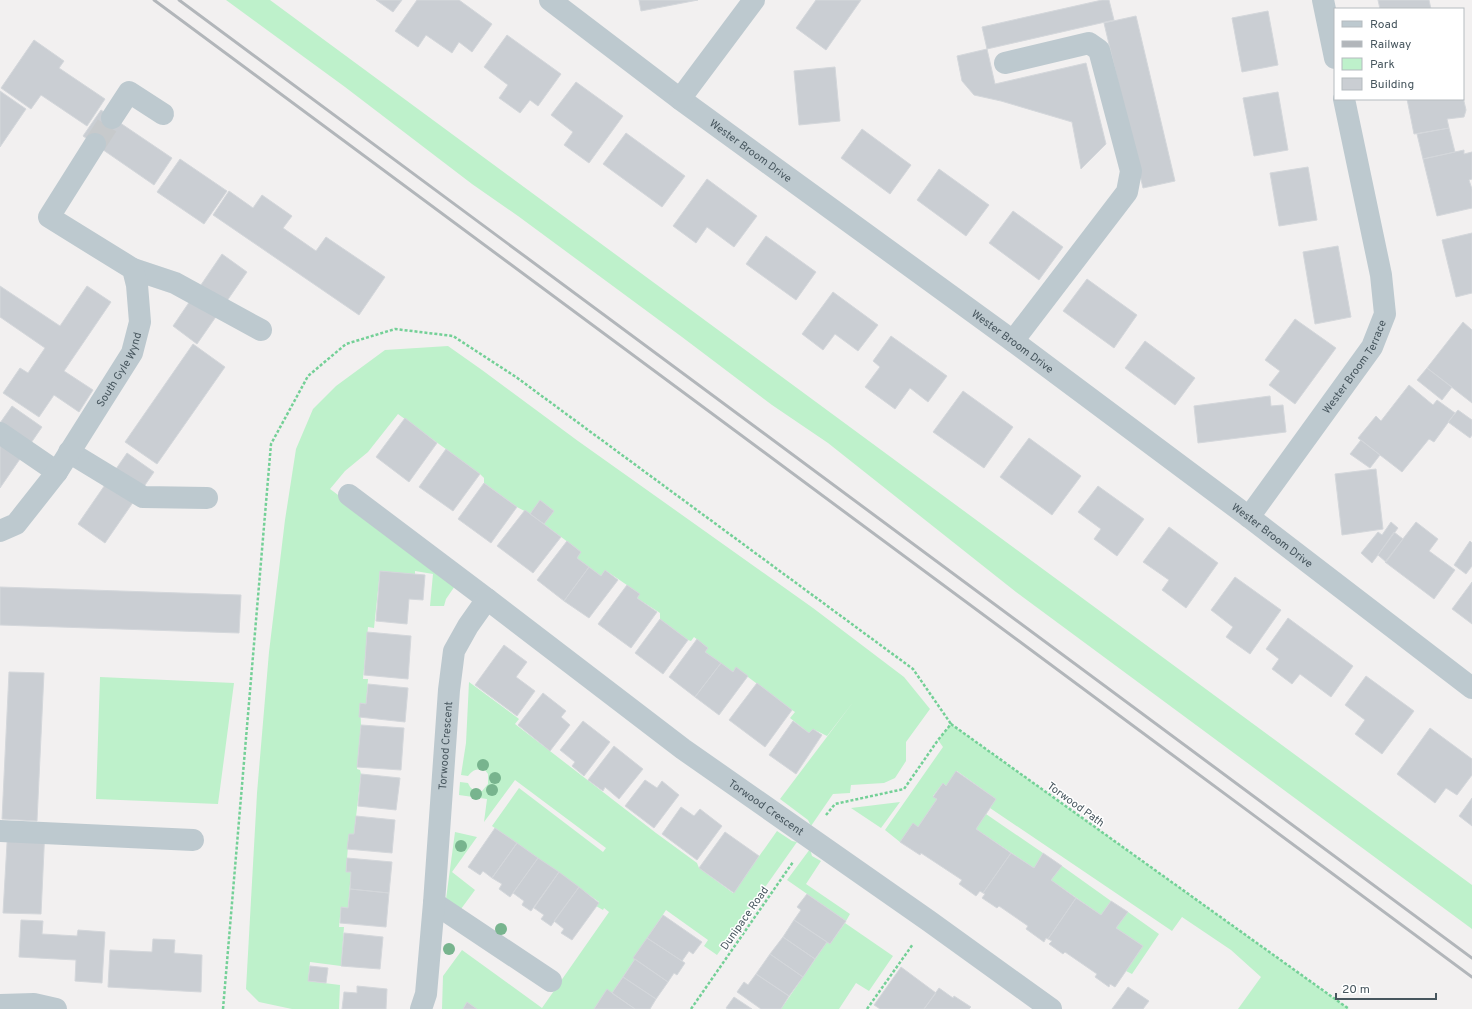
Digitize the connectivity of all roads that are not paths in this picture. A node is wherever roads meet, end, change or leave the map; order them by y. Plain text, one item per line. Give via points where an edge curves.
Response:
1 (550, 0) edge
2 (754, 0) edge
3 (1323, 0) edge
4 (1334, 53) edge
5 (1005, 63) dead end
6 (680, 99) junction
7 (1344, 100) edge
8 (163, 114) dead end
9 (112, 118) tunnel mouth
10 (95, 144) tunnel mouth
11 (133, 269) junction
12 (261, 330) dead end
13 (1013, 341) junction
14 (0, 433) edge
15 (69, 452) junction
16 (57, 472) junction
17 (349, 495) dead end
18 (207, 498) dead end
19 (1249, 517) junction
20 (0, 531) edge
21 (487, 599) junction
22 (1472, 688) edge
23 (0, 831) edge
24 (193, 840) dead end
25 (434, 903) junction
26 (551, 981) dead end
27 (0, 1005) edge
28 (56, 1009) edge
29 (421, 1009) edge
30 (1051, 1009) edge

1 - 6 street, Wester Broom Drive
2 - 6 street
3 - 4 street
5 - 13 street via 1089,43 1099,50 1131,170 1128,192
6 - 13 street, Wester Broom Drive
7 - 19 street, Wester Broom Terrace via 1381,275 1385,314 1372,347
8 - 9 street via 129,92
10 - 11 street via 49,217
11 - 12 street via 175,283
11 - 15 street, South Gyle Wynd via 140,322 132,354
13 - 19 street, Wester Broom Drive
14 - 16 street
15 - 16 street, South Gyle Wynd
15 - 18 street via 143,497
16 - 20 street, South Gyle Wynd via 16,524
17 - 21 street, Torwood Crescent
19 - 22 street, Wester Broom Drive
21 - 25 street, Torwood Crescent via 454,652
21 - 30 street, Torwood Crescent via 683,749
23 - 24 street
25 - 26 street
25 - 29 street, Torwood Crescent via 426,994
27 - 28 street via 34,1004

